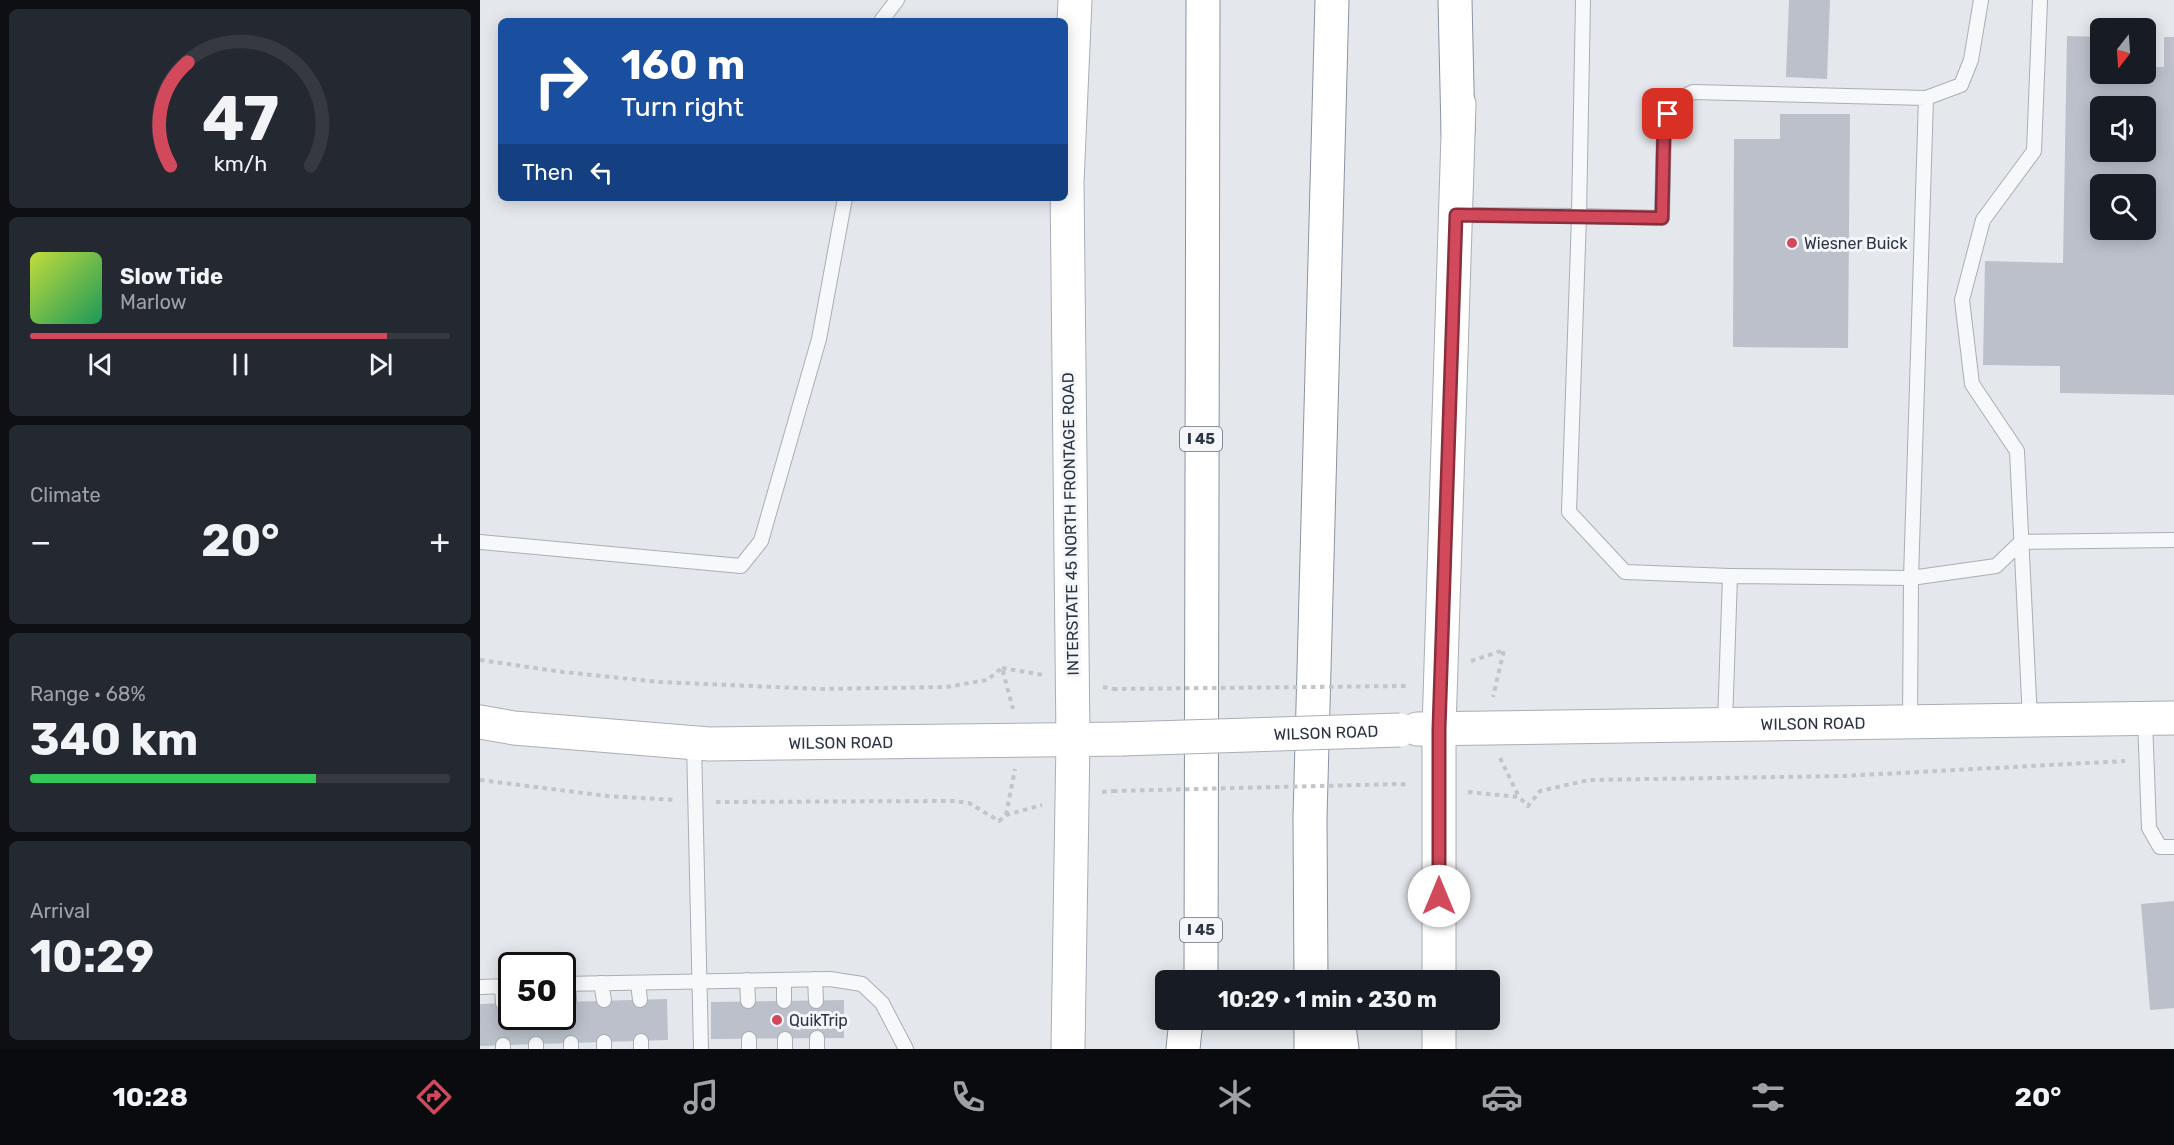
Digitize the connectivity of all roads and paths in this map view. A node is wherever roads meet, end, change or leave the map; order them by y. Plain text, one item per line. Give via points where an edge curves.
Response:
1 (897, 0) edge
2 (1074, 0) edge
3 (1203, 0) edge
4 (1332, 0) edge
5 (1455, 0) edge
6 (1462, 0) edge
7 (1583, 0) edge
8 (1981, 0) edge
9 (2040, 0) edge
10 (883, 18) edge
11 (1926, 98) junction
12 (1458, 132) junction
13 (1068, 156) edge
14 (844, 201) edge
15 (1067, 201) edge
16 (1456, 215) junction
17 (1579, 216) junction
18 (2174, 540) edge
19 (480, 542) edge
20 (2021, 542) junction
21 (1730, 576) junction
22 (1911, 578) junction
23 (480, 660) edge
24 (1406, 686) dead end
25 (1113, 689) dead end
26 (2160, 718) edge
27 (2030, 720) junction
28 (480, 722) edge
29 (1910, 722) junction
30 (1725, 724) junction
31 (1439, 729) junction
32 (1073, 740) junction
33 (1021, 741) junction
34 (694, 743) junction
35 (2147, 760) junction
36 (480, 780) edge
37 (1439, 789) junction
38 (1113, 791) dead end
39 (697, 801) junction
40 (1310, 818) junction
41 (2174, 847) edge
42 (1202, 879) junction
43 (1191, 970) edge
44 (1201, 970) edge
45 (1311, 970) edge
46 (1331, 970) edge
47 (1439, 970) edge
48 (815, 979) junction
49 (747, 980) junction
50 (784, 980) junction
51 (699, 981) junction
52 (601, 983) junction
53 (638, 983) junction
54 (576, 984) edge
55 (498, 986) edge
56 (480, 987) edge
57 (604, 1000) dead end
58 (640, 1000) dead end
59 (748, 1001) dead end
60 (784, 1001) dead end
61 (816, 1001) dead end
62 (1185, 1030) edge
63 (1201, 1030) edge
64 (1311, 1030) edge
65 (1339, 1030) edge
66 (1439, 1030) edge
67 (701, 1049) edge
68 (906, 1049) edge
69 (1068, 1049) edge
70 (1183, 1049) edge
71 (1201, 1049) edge
72 (1311, 1049) edge
73 (1342, 1049) edge
74 (1440, 1049) edge

1 - 10 lane
2 - 13 main road, INTERSTATE 45 NORTH FRONTAGE ROAD
3 - 42 main road, I 45
4 - 40 main road
5 - 12 main road
6 - 12 main road
7 - 17 lane
8 - 11 lane via 1971,60 1960,85
9 - 20 lane via 2034,151 1983,220 1962,300 1972,384 2017,451
11 - 17 lane via 1693,92 1673,102 1664,126 1662,218
11 - 22 lane
12 - 16 main road
14 - 19 lane via 816,351 761,541 741,566
15 - 32 main road, INTERSTATE 45 NORTH FRONTAGE ROAD
16 - 17 lane
16 - 31 main road
17 - 21 lane via 1569,513 1625,572
18 - 20 lane
20 - 22 lane via 1996,566
20 - 27 lane
21 - 22 lane
21 - 30 lane
22 - 29 lane
23 - 33 path via 660,682 821,689 946,687 987,680 1002,668
24 - 25 path, bridge
26 - 27 main road, WILSON ROAD
26 - 35 lane
27 - 29 main road, WILSON ROAD
28 - 34 main road, WILSON ROAD
29 - 30 main road, WILSON ROAD
30 - 31 main road, WILSON ROAD
31 - 32 main road, WILSON ROAD, bridge
31 - 37 main road
32 - 33 main road, WILSON ROAD
32 - 69 main road, INTERSTATE 45 NORTH FRONTAGE ROAD
33 - 34 main road, WILSON ROAD
33 - 39 path via 1006,815 999,821 969,803 953,801
34 - 39 lane
35 - 37 path via 1843,776 1589,780 1540,791 1528,806 1519,797
35 - 41 lane via 2149,828 2160,847
36 - 39 path via 607,796
37 - 38 path, bridge via 1401,784
37 - 47 main road
39 - 51 lane
40 - 45 main road
40 - 46 main road
42 - 43 main road
42 - 44 main road, I 45
48 - 50 lane
48 - 61 lane
48 - 68 lane via 862,984 882,1003
49 - 50 lane
49 - 51 lane
49 - 59 lane
50 - 60 lane
51 - 53 lane
51 - 67 lane
52 - 53 lane
52 - 54 lane
52 - 57 lane
53 - 58 lane
55 - 56 lane
62 - 70 main road
63 - 71 main road
64 - 72 main road
65 - 73 main road
66 - 74 main road

